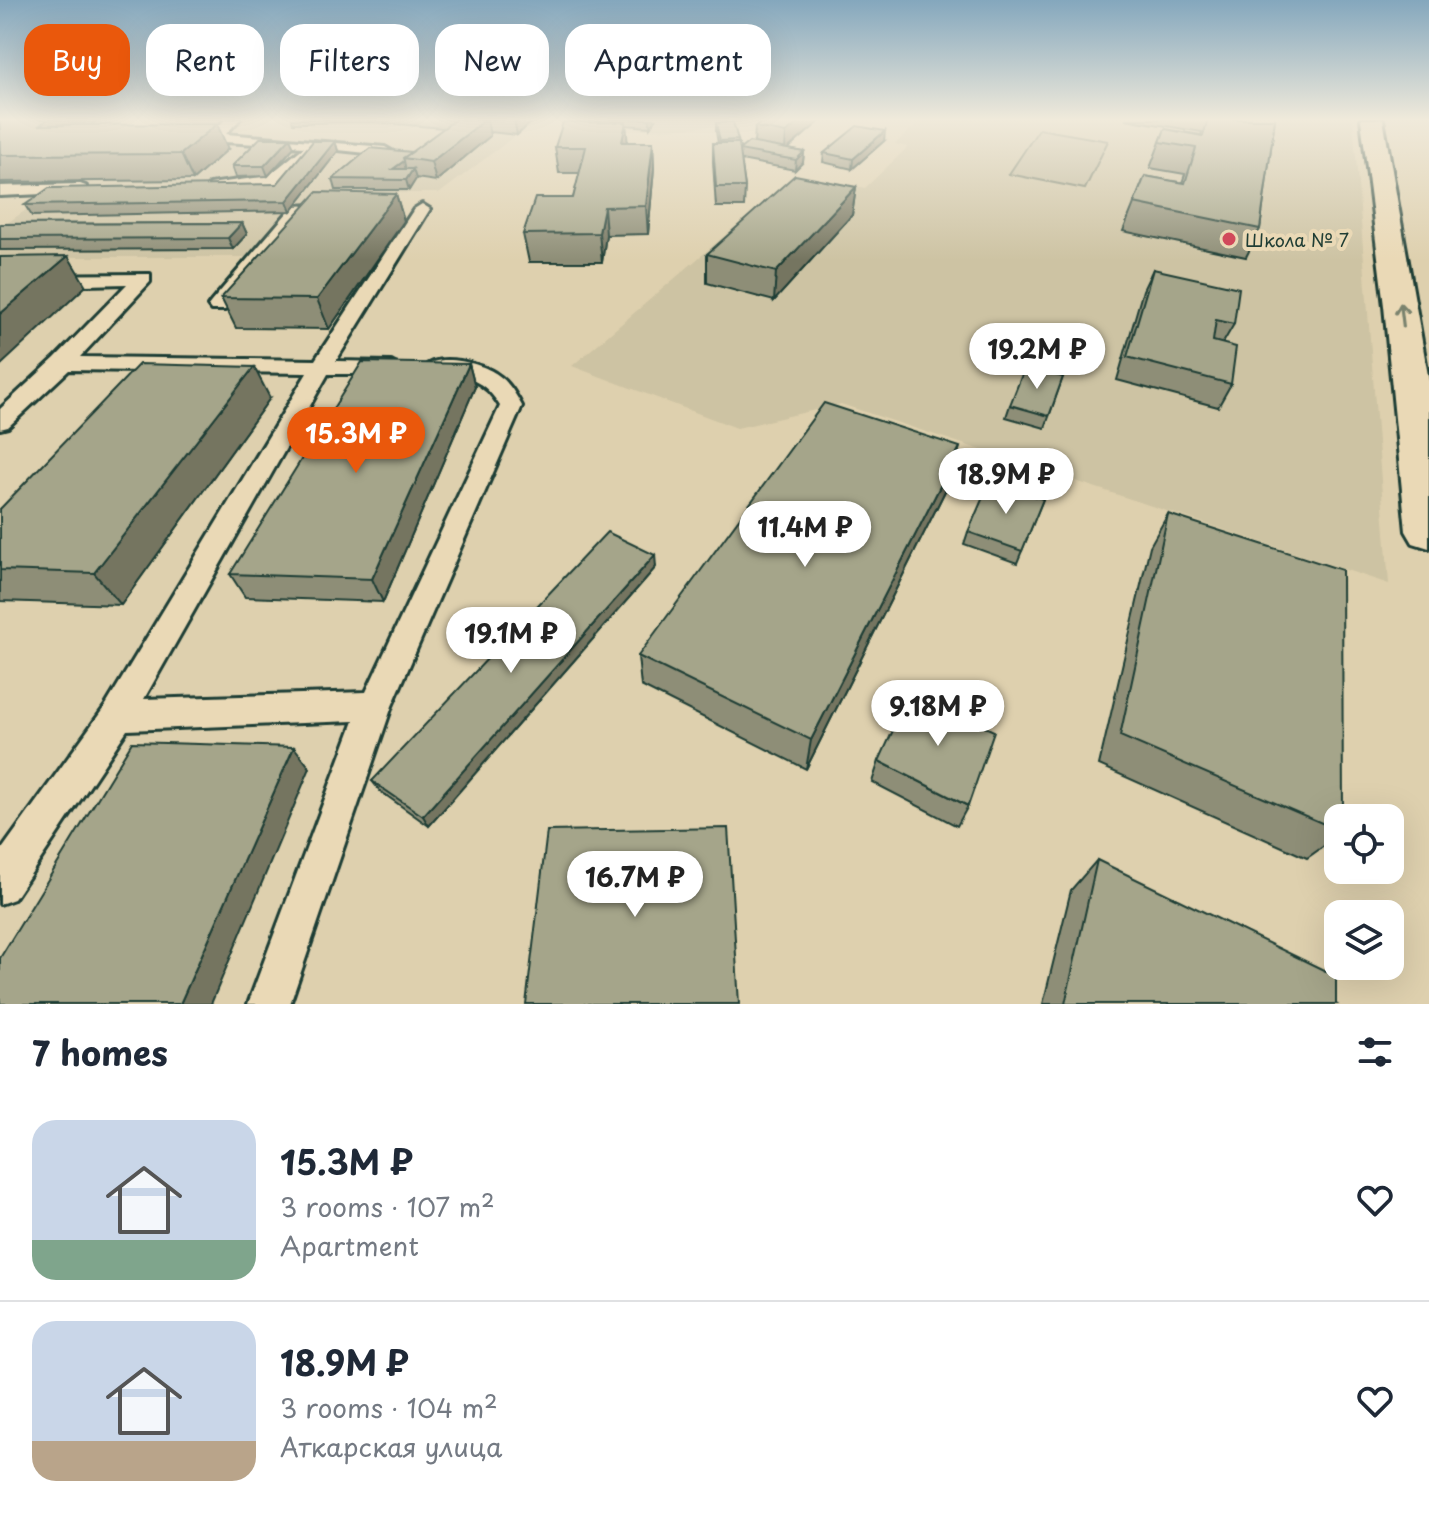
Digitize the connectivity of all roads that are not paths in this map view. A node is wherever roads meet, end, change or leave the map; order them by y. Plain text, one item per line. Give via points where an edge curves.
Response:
1 (289, 166) edge
2 (1379, 166) edge
3 (207, 187) edge
4 (95, 189) edge
5 (0, 191) edge
6 (345, 209) edge
7 (406, 209) dead end
8 (0, 281) edge
9 (218, 306) dead end
10 (63, 363) junction
11 (321, 367) junction
12 (0, 422) edge
13 (1429, 531) edge
14 (376, 706) junction
15 (118, 715) junction
16 (14, 843) edge
17 (0, 885) edge
18 (269, 1004) edge

1 - 3 lane via 272,180
13 -> 2 main road
4 - 5 lane
6 - 9 lane via 299,209
7 - 11 lane via 422,209
8 - 10 lane via 143,278
10 - 11 lane
10 - 12 lane
11 - 14 lane via 472,369 499,383 511,406
11 - 15 lane
14 - 15 lane
14 - 18 lane
15 - 16 lane
16 - 17 lane

